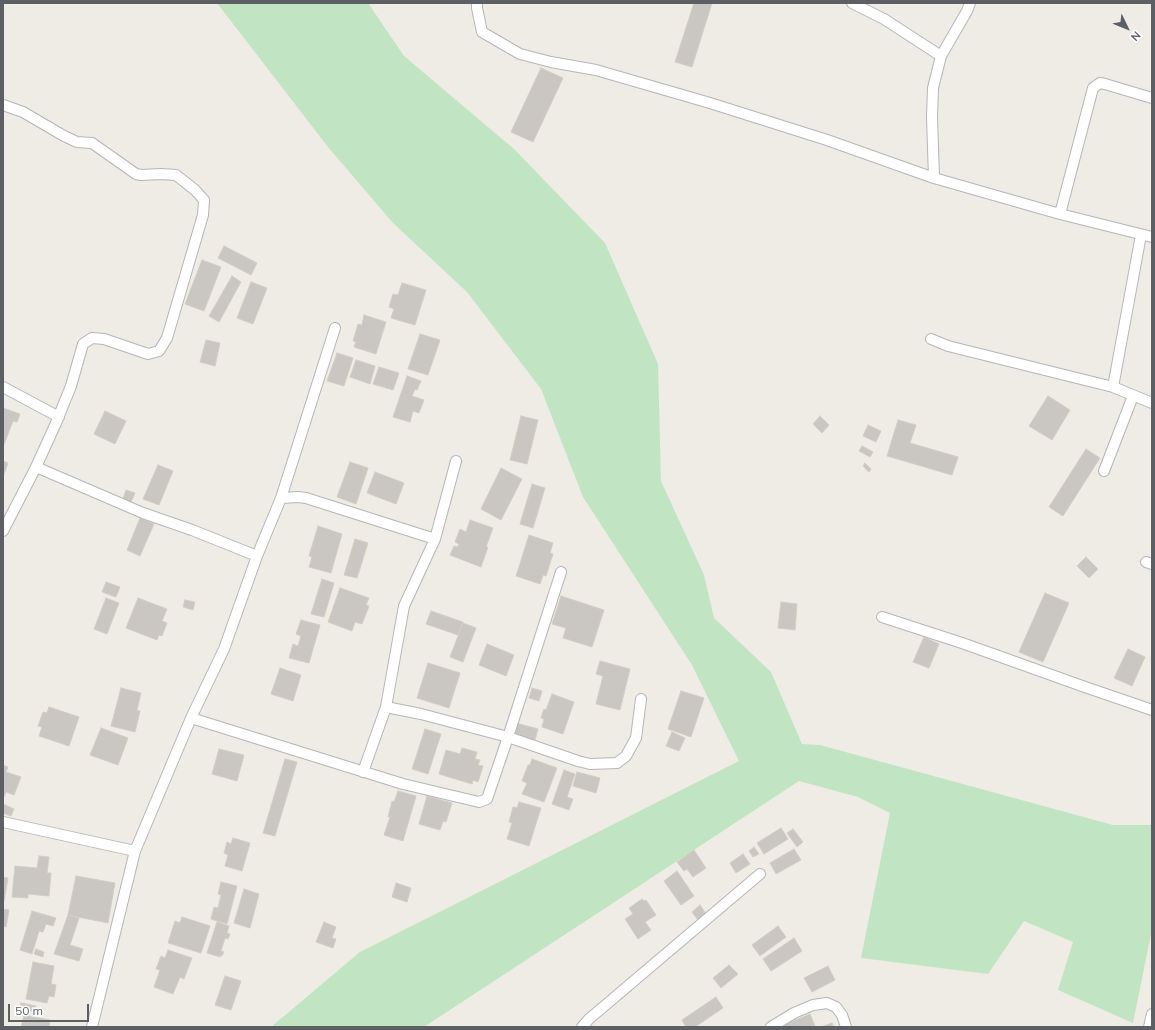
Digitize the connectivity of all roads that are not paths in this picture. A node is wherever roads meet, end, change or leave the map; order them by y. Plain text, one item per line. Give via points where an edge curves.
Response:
1 (477, 3) edge
2 (852, 3) edge
3 (970, 3) edge
4 (941, 56) junction
5 (1152, 98) edge
6 (3, 105) edge
7 (934, 178) junction
8 (1060, 214) junction
9 (1141, 235) junction
10 (1152, 237) edge
11 (335, 328) dead end
12 (931, 340) dead end
13 (3, 387) edge
14 (1113, 387) junction
15 (1133, 396) junction
16 (1152, 403) edge
17 (59, 418) junction
18 (456, 461) dead end
19 (36, 467) junction
20 (1104, 471) dead end
21 (281, 498) junction
22 (3, 531) edge
23 (435, 539) junction
24 (257, 556) junction
25 (561, 572) dead end
26 (882, 617) dead end
27 (640, 699) dead end
28 (386, 706) junction
29 (1152, 710) edge
30 (191, 718) junction
31 (508, 737) junction
32 (363, 772) junction
33 (3, 822) edge
34 (136, 851) junction
35 (760, 874) dead end
36 (1152, 1014) edge
37 (92, 1027) edge
38 (582, 1027) edge
39 (771, 1027) edge
40 (846, 1027) edge
41 (1149, 1027) edge

1 - 7 street via 482,32 520,54 596,70 710,103 827,140
2 - 4 street via 884,19
3 - 4 street
4 - 7 street via 933,88
5 - 8 street via 1100,83 1093,88
6 - 17 street via 23,112 77,142 92,143 136,174 176,175 204,200 203,215 167,338 159,351 148,354 104,339 92,338 83,344
7 - 8 street
8 - 9 street
9 - 10 street
9 - 14 street
11 - 21 street
12 - 14 street
13 - 17 street
14 - 15 street
15 - 16 street
15 - 20 street
17 - 19 street
18 - 23 street
19 - 22 street
19 - 24 street via 143,513
21 - 23 street via 306,498
21 - 24 street
23 - 28 street via 404,606
24 - 30 street via 224,649
25 - 31 street
26 - 29 street
27 - 31 street via 636,738 626,756 617,763 590,764
28 - 31 street
28 - 32 street
30 - 32 street
30 - 34 street
31 - 32 street via 486,799 479,802
33 - 34 street
34 - 37 street
35 - 38 street
36 - 41 street
39 - 40 street via 794,1013 813,1005 827,1003 836,1007

